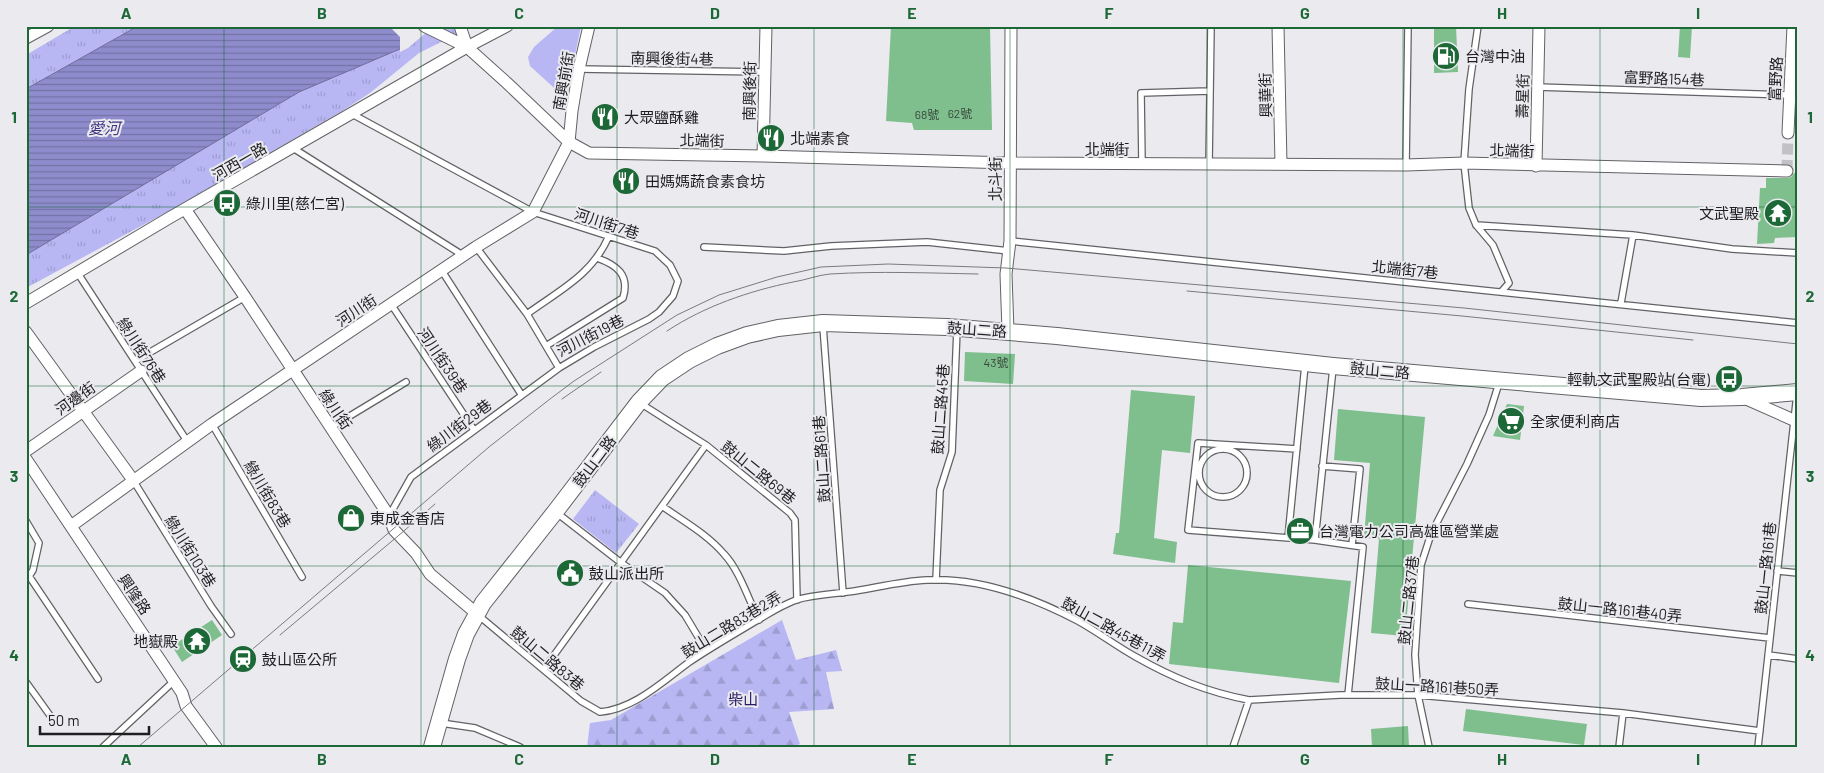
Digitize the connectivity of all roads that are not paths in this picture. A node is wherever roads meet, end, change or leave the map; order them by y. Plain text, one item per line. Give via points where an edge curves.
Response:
1 (48, 26) edge
2 (460, 26) edge
3 (507, 26) edge
4 (589, 26) edge
5 (766, 26) edge
6 (1010, 26) edge
7 (1211, 26) edge
8 (1278, 26) edge
9 (1408, 26) edge
10 (1478, 26) edge
11 (1539, 26) edge
12 (1793, 26) edge
13 (424, 27) edge
14 (26, 38) edge
15 (467, 47) junction
16 (579, 69) junction
17 (764, 72) junction
18 (1537, 87) junction
19 (1209, 91) junction
20 (1789, 95) junction
21 (352, 114) junction
22 (1788, 133) tunnel mouth
23 (569, 142) junction
24 (293, 148) junction
25 (763, 156) junction
26 (1010, 163) junction
27 (1142, 164) junction
28 (1208, 164) junction
29 (1281, 164) junction
30 (1464, 164) junction
31 (1406, 165) junction
32 (1536, 166) junction
33 (1787, 170) dead end
34 (185, 209) junction
35 (532, 212) junction
36 (1476, 225) junction
37 (1632, 235) junction
38 (609, 236) junction
39 (1010, 246) junction
40 (476, 247) junction
41 (704, 247) dead end
42 (1798, 253) edge
43 (464, 256) junction
44 (597, 258) junction
45 (670, 265) joint
46 (442, 270) junction
47 (77, 272) junction
48 (1502, 291) junction
49 (245, 297) junction
50 (26, 303) edge
51 (1621, 303) junction
52 (391, 304) junction
53 (528, 314) junction
54 (1798, 322) edge
55 (823, 323) junction
56 (958, 328) junction
57 (1008, 331) junction
58 (26, 332) edge
59 (546, 346) junction
60 (1305, 362) junction
61 (138, 366) junction
62 (1333, 366) junction
63 (559, 368) junction
64 (292, 370) junction
65 (1500, 381) junction
66 (406, 382) dead end
67 (1797, 392) edge
68 (521, 394) junction
69 (1742, 397) junction
70 (638, 402) junction
71 (82, 410) junction
72 (1796, 422) edge
73 (212, 424) junction
74 (330, 428) junction
75 (474, 430) junction
76 (187, 441) junction
77 (1211, 443) junction
78 (706, 445) junction
79 (1236, 445) junction
80 (1226, 449) junction
81 (1296, 449) junction
82 (1218, 450) junction
83 (26, 451) edge
84 (26, 458) edge
85 (1322, 466) junction
86 (133, 480) junction
87 (1197, 480) junction
88 (662, 506) junction
89 (555, 512) junction
90 (389, 516) junction
91 (26, 521) edge
92 (71, 526) junction
93 (1288, 538) junction
94 (1316, 540) junction
95 (1352, 545) junction
96 (620, 562) junction
97 (1778, 571) junction
98 (1798, 573) edge
99 (302, 577) dead end
100 (28, 578) edge
101 (936, 580) junction
102 (843, 593) junction
103 (796, 600) junction
104 (1468, 604) dead end
105 (476, 613) junction
106 (758, 620) junction
107 (230, 634) dead end
108 (1770, 638) junction
109 (706, 650) junction
110 (1768, 655) junction
111 (1798, 659) edge
112 (544, 669) junction
113 (98, 679) dead end
114 (174, 681) junction
115 (26, 682) edge
116 (1348, 695) junction
117 (1418, 695) junction
118 (1249, 700) junction
119 (609, 712) joint
120 (1623, 713) junction
121 (54, 721) dead end
122 (439, 723) junction
123 (1760, 731) junction
124 (103, 747) edge
125 (216, 747) edge
126 (432, 747) edge
127 (520, 747) edge
128 (1233, 747) edge
129 (1429, 747) edge
130 (1620, 747) edge
131 (1758, 747) edge

1 - 14 street
2 - 15 street
3 - 15 street, 河西一路
4 - 16 street, 南興前街
5 - 17 street, 南興後街
6 - 26 street, 北斗街
7 - 19 lane
8 - 29 street, 興華街
9 - 31 lane
10 - 30 lane via 1468,88
11 - 18 street, 壽星街
12 - 20 street, 富野路
13 - 15 street
15 - 21 street, 河西一路
15 - 23 street, 北端街
16 - 17 lane, 南興後街4巷
16 - 23 street, 南興前街
17 - 25 street, 南興後街
18 - 20 lane, 富野路154巷
18 - 32 street, 壽星街
19 - 27 lane via 1141,93
19 - 28 lane
20 - 22 street, 富野路
21 - 24 street, 河西一路
21 - 35 lane, 河川街7巷
23 - 25 street, 北端街 via 589,153
23 - 35 street
24 - 34 street, 河西一路
24 - 43 lane
25 - 26 street, 北端街
26 - 27 street, 北端街
26 - 39 street, 北斗街
27 - 28 street, 北端街
28 - 29 street, 北端街
29 - 31 street, 北端街
30 - 31 street, 北端街
30 - 32 street, 北端街
30 - 36 lane via 1469,208
32 - 33 street, 北端街
34 - 47 street, 河西一路
34 - 49 street, 綠川街
35 - 38 lane, 河川街7巷
35 - 40 street, 河川街
36 - 37 lane
36 - 48 lane via 1493,245 1509,283
37 - 42 lane via 1732,249
37 - 51 lane
38 - 44 lane
38 - 45 lane, 河川街7巷 via 656,251
39 - 41 lane, 北端街7巷 via 927,242 784,251
39 - 48 lane, 北端街7巷
39 - 57 street, 北斗街 via 1006,274
40 - 43 street, 河川街
40 - 53 lane, 河川街19巷
43 - 46 street, 河川街
44 - 53 lane via 574,282
44 - 59 lane via 612,263 621,273 626,288 623,298
45 - 63 lane, 河川街19巷 via 678,281 673,296 659,312
46 - 52 street, 河川街
46 - 68 lane
47 - 50 street, 河西一路
47 - 61 lane, 綠川街76巷
48 - 51 lane, 北端街7巷
49 - 61 lane
49 - 64 street, 綠川街
51 - 54 lane, 北端街7巷
52 - 64 street, 河川街
52 - 75 lane, 河川街39巷
53 - 59 lane, 河川街19巷
55 - 56 street, 鼓山二路
55 - 70 street, 鼓山二路 via 778,328 717,346 662,378
55 - 102 lane, 鼓山二路61巷
56 - 57 street, 鼓山二路
56 - 101 lane, 鼓山二路45巷 via 952,452 940,490
57 - 60 street, 鼓山二路
58 - 71 street
59 - 63 lane, 河川街19巷
60 - 62 street, 鼓山二路
60 - 81 lane
61 - 71 street, 河邊街
61 - 76 lane, 綠川街76巷
62 - 65 street, 鼓山二路
62 - 85 lane
63 - 68 lane, 綠川街29巷
64 - 73 street, 河川街
64 - 74 street, 綠川街
65 - 69 street, 鼓山二路 via 1701,398
65 - 117 lane, 鼓山二路37巷 via 1468,464 1430,534 1421,565 1416,655
66 - 74 lane
67 - 69 street, 鼓山二路
67 - 72 lane, 鼓山一路161巷
68 - 75 lane, 綠川街29巷
69 - 72 street
70 - 78 lane, 鼓山二路69巷
70 - 89 street, 鼓山二路
71 - 83 street, 河邊街
71 - 86 street
72 - 97 lane, 鼓山一路161巷
73 - 76 street, 河川街
73 - 99 lane, 綠川街83巷
74 - 90 street, 綠川街
75 - 90 lane, 綠川街29巷 via 411,477
76 - 86 street, 河川街
77 - 79 lane
77 - 82 lane
77 - 87 lane via 1198,443
78 - 88 lane
78 - 103 lane, 鼓山二路69巷 via 795,520
79 - 80 lane
79 - 81 lane
80 - 82 lane
80 - 87 lane via 1239,455 1247,468 1246,484 1241,490 1226,498 1218,497 1210,494
81 - 93 lane
82 - 87 lane via 1205,457
84 - 92 street, 興隆路
85 - 94 lane
85 - 95 lane via 1360,469
86 - 92 street, 河川街
86 - 107 lane, 綠川街103巷
87 - 93 lane via 1188,530
88 - 96 lane
88 - 106 lane via 704,535 725,555
89 - 96 lane
89 - 105 street, 鼓山二路
90 - 105 street, 綠川街 via 394,530 430,574
91 - 100 lane via 39,543
92 - 114 street, 興隆路
93 - 94 lane
94 - 95 lane
95 - 116 lane via 1363,547
96 - 109 lane via 665,593 685,615
96 - 112 lane
97 - 98 lane
97 - 108 lane, 鼓山一路161巷
100 - 113 lane
101 - 102 lane, 鼓山二路83巷2弄
101 - 118 lane, 鼓山二路45巷11弄 via 975,582 1018,594 1079,621 1136,657 1190,684
102 - 103 lane, 鼓山二路83巷2弄
103 - 106 lane, 鼓山二路83巷2弄
104 - 108 lane, 鼓山一路161巷40弄
105 - 112 lane, 鼓山二路83巷
105 - 122 street, 鼓山二路 via 457,659
106 - 109 lane, 鼓山二路83巷2弄
108 - 110 lane, 鼓山一路161巷
109 - 119 lane, 鼓山二路83巷2弄 via 644,695
110 - 111 lane
110 - 123 lane, 鼓山一路161巷
112 - 119 lane, 鼓山二路83巷 via 581,701 600,712
114 - 124 lane
114 - 125 street, 興隆路 via 186,706
115 - 121 lane
116 - 117 lane, 鼓山一路161巷50弄
116 - 118 lane, 鼓山一路161巷50弄
117 - 120 lane, 鼓山一路161巷50弄
117 - 129 lane, 鼓山二路37巷
118 - 128 lane
120 - 123 lane, 鼓山一路161巷50弄
120 - 130 lane
122 - 126 street, 鼓山二路
122 - 127 lane via 475,728
123 - 131 lane, 鼓山一路161巷

